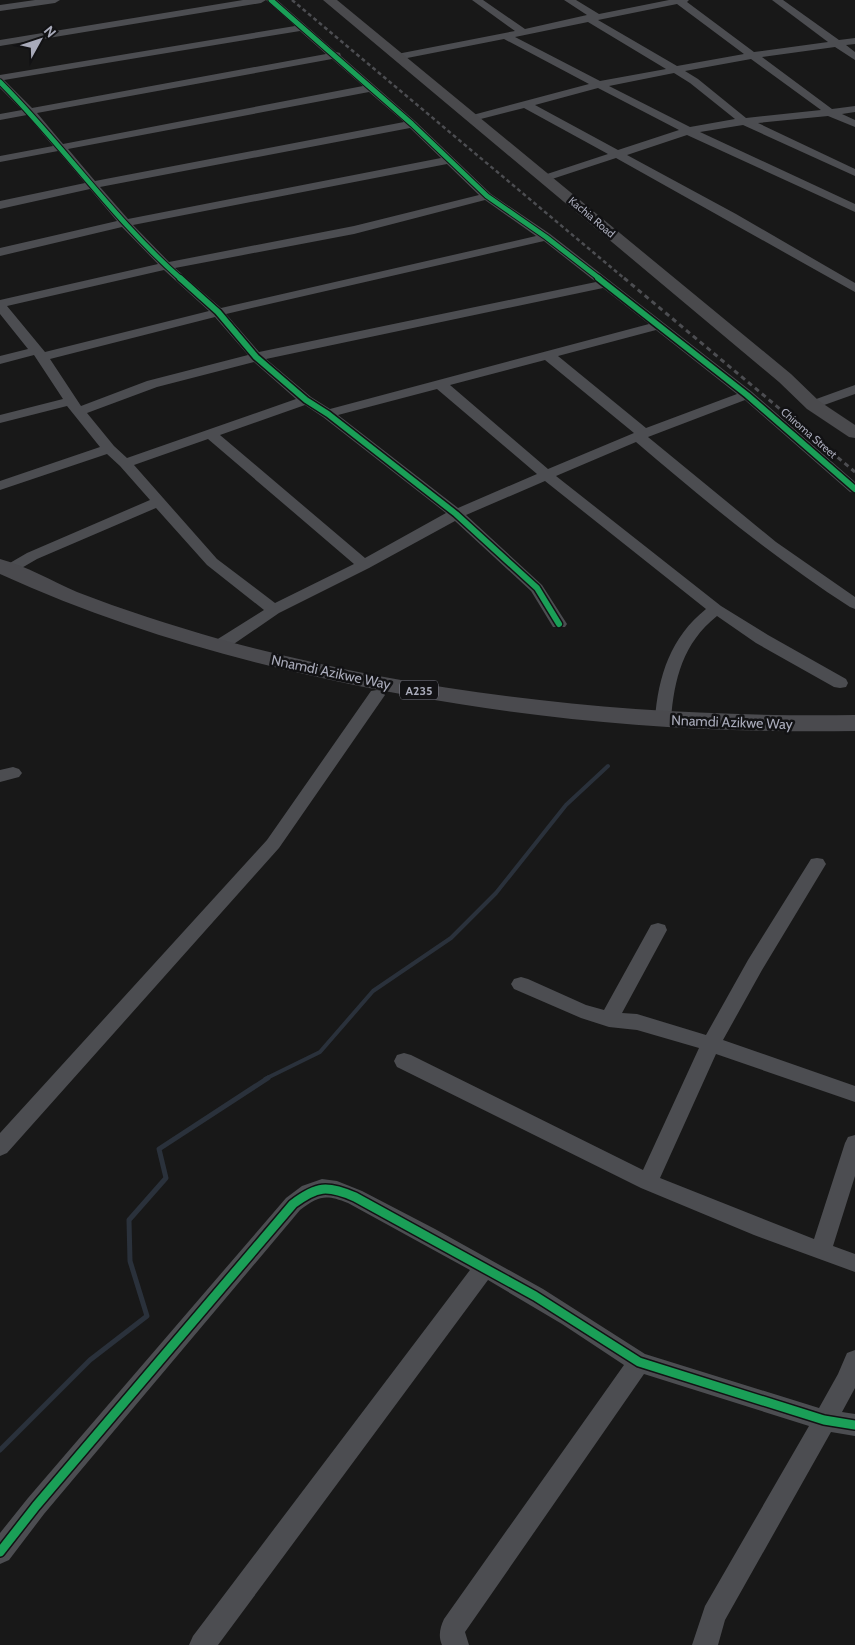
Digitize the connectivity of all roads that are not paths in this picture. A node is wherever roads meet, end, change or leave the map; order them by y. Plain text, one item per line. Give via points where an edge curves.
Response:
1 (55, 0) edge
2 (261, 0) edge
3 (271, 0) edge
4 (329, 0) edge
5 (477, 0) edge
6 (569, 0) edge
7 (682, 0) edge
8 (777, 0) edge
9 (666, 1) edge
10 (0, 8) edge
11 (592, 17) junction
12 (301, 28) junction
13 (522, 31) junction
14 (504, 35) junction
15 (855, 41) edge
16 (0, 43) edge
17 (837, 44) junction
18 (336, 56) junction
19 (753, 56) junction
20 (397, 57) junction
21 (855, 57) edge
22 (674, 70) junction
23 (0, 78) edge
24 (0, 82) edge
25 (597, 85) junction
26 (371, 88) junction
27 (526, 104) junction
28 (855, 109) edge
29 (29, 111) junction
30 (831, 113) junction
31 (0, 117) edge
32 (472, 118) junction
33 (744, 121) junction
34 (412, 124) junction
35 (855, 124) edge
36 (688, 131) junction
37 (61, 147) junction
38 (618, 155) junction
39 (0, 159) edge
40 (449, 160) junction
41 (855, 173) edge
42 (545, 178) junction
43 (92, 185) junction
44 (487, 196) junction
45 (0, 205) edge
46 (855, 208) edge
47 (125, 223) junction
48 (546, 237) junction
49 (0, 252) edge
50 (166, 266) junction
51 (605, 284) junction
52 (855, 288) edge
53 (0, 305) edge
54 (218, 312) junction
55 (656, 326) junction
56 (39, 354) junction
57 (549, 356) junction
58 (256, 357) junction
59 (0, 360) edge
60 (440, 384) junction
61 (855, 389) edge
62 (747, 395) junction
63 (306, 400) junction
64 (813, 405) junction
65 (74, 406) junction
66 (328, 414) junction
67 (0, 419) edge
68 (855, 433) edge
69 (211, 434) junction
70 (641, 435) junction
71 (109, 449) junction
72 (125, 463) junction
73 (547, 476) junction
74 (0, 486) edge
75 (855, 489) edge
76 (157, 502) junction
77 (456, 514) junction
78 (364, 564) junction
79 (3, 572) edge
80 (855, 604) edge
81 (716, 609) junction
82 (274, 610) junction
83 (559, 624) dead end
84 (219, 646) junction
85 (840, 683) dead end
86 (377, 695) junction
87 (663, 720) junction
88 (855, 723) edge
89 (855, 735) edge
90 (817, 864) dead end
91 (658, 930) dead end
92 (521, 984) dead end
93 (609, 1019) junction
94 (711, 1044) junction
95 (404, 1061) dead end
96 (855, 1094) edge
97 (855, 1143) edge
98 (0, 1147) edge
99 (648, 1182) junction
100 (821, 1250) junction
101 (855, 1263) edge
102 (484, 1268) junction
103 (855, 1360) edge
104 (640, 1362) junction
105 (824, 1420) junction
106 (855, 1425) edge
107 (0, 1552) edge
108 (202, 1645) edge
109 (456, 1645) edge
110 (705, 1645) edge

1 - 10 street
2 - 16 street
3 - 12 street, Chiroma Street
4 - 20 main road, Kachia Road
5 - 13 street
6 - 11 street
7 - 9 street
7 - 19 street
8 - 17 street
9 - 11 street
11 - 13 street
11 - 22 street
12 - 18 street, Chiroma Street
12 - 23 street
13 - 14 street
14 - 20 street
14 - 25 street
15 - 17 street
17 - 19 street
17 - 21 street
18 - 26 street, Chiroma Street
18 - 29 street
19 - 22 street
19 - 30 street
20 - 32 main road, Kachia Road
22 - 25 street
22 - 33 street via 694,81
24 - 29 street
25 - 27 street
25 - 36 street
26 - 34 street, Chiroma Street
26 - 37 street
27 - 32 street
27 - 38 street
28 - 30 street
29 - 31 street
29 - 37 street
30 - 33 street
30 - 35 street
32 - 42 main road, Kachia Road
33 - 36 street
33 - 41 street
34 - 40 street, Chiroma Street
34 - 43 street
36 - 38 street
36 - 46 street
37 - 39 street
37 - 43 street
38 - 42 street
38 - 52 street
40 - 44 street, Chiroma Street
40 - 47 street
42 - 64 main road, Kachia Road via 785,378
43 - 45 street
43 - 47 street
44 - 48 street, Chiroma Street
44 - 50 street via 354,230
47 - 49 street
47 - 50 street
48 - 51 street, Chiroma Street
48 - 54 street
50 - 53 street
50 - 54 street
51 - 55 street, Chiroma Street
51 - 58 street
53 - 56 street
54 - 56 street
54 - 58 street
55 - 57 street
55 - 62 street, Chiroma Street
56 - 59 street
56 - 65 street
57 - 60 street
57 - 70 street
58 - 63 street
58 - 65 street
60 - 66 street
60 - 73 street
61 - 64 street
62 - 70 street
62 - 75 street, Chiroma Street
63 - 66 street
63 - 69 street
64 - 68 main road, Kachia Road
65 - 67 street
65 - 71 street
66 - 77 street
69 - 72 street
69 - 78 street
70 - 73 street
70 - 80 street via 722,508 822,584
71 - 72 street
71 - 74 street
72 - 76 street
73 - 77 street
73 - 81 street
76 - 79 street via 32,556
76 - 82 street via 212,562
77 - 78 street
77 - 83 street via 537,588
78 - 82 street
79 - 84 highway, Nnamdi Azikwe Way / A235 via 88,604
79 - 86 highway, Nnamdi Azikwe Way / A235 via 117,627 250,666
81 - 85 street
81 - 87 street via 702,619 672,660 663,698
82 - 84 street
84 - 87 highway, Nnamdi Azikwe Way / A235 via 354,679 456,697 574,713
86 - 89 highway, Nnamdi Azikwe Way / A235 via 501,716 650,731 740,736
86 - 98 street via 273,844
87 - 88 highway, Nnamdi Azikwe Way / A235
90 - 94 street
91 - 93 street
92 - 93 street via 580,1011
93 - 94 street via 638,1022
94 - 96 street
94 - 99 street
95 - 99 street
97 - 100 street
99 - 100 street
100 - 101 street
102 - 104 street
102 - 107 street via 338,1189 323,1187 310,1191 293,1204
102 - 108 street
103 - 105 street via 848,1379
104 - 105 street
104 - 109 street via 453,1628 452,1639
105 - 106 street
105 - 110 street via 714,1615

